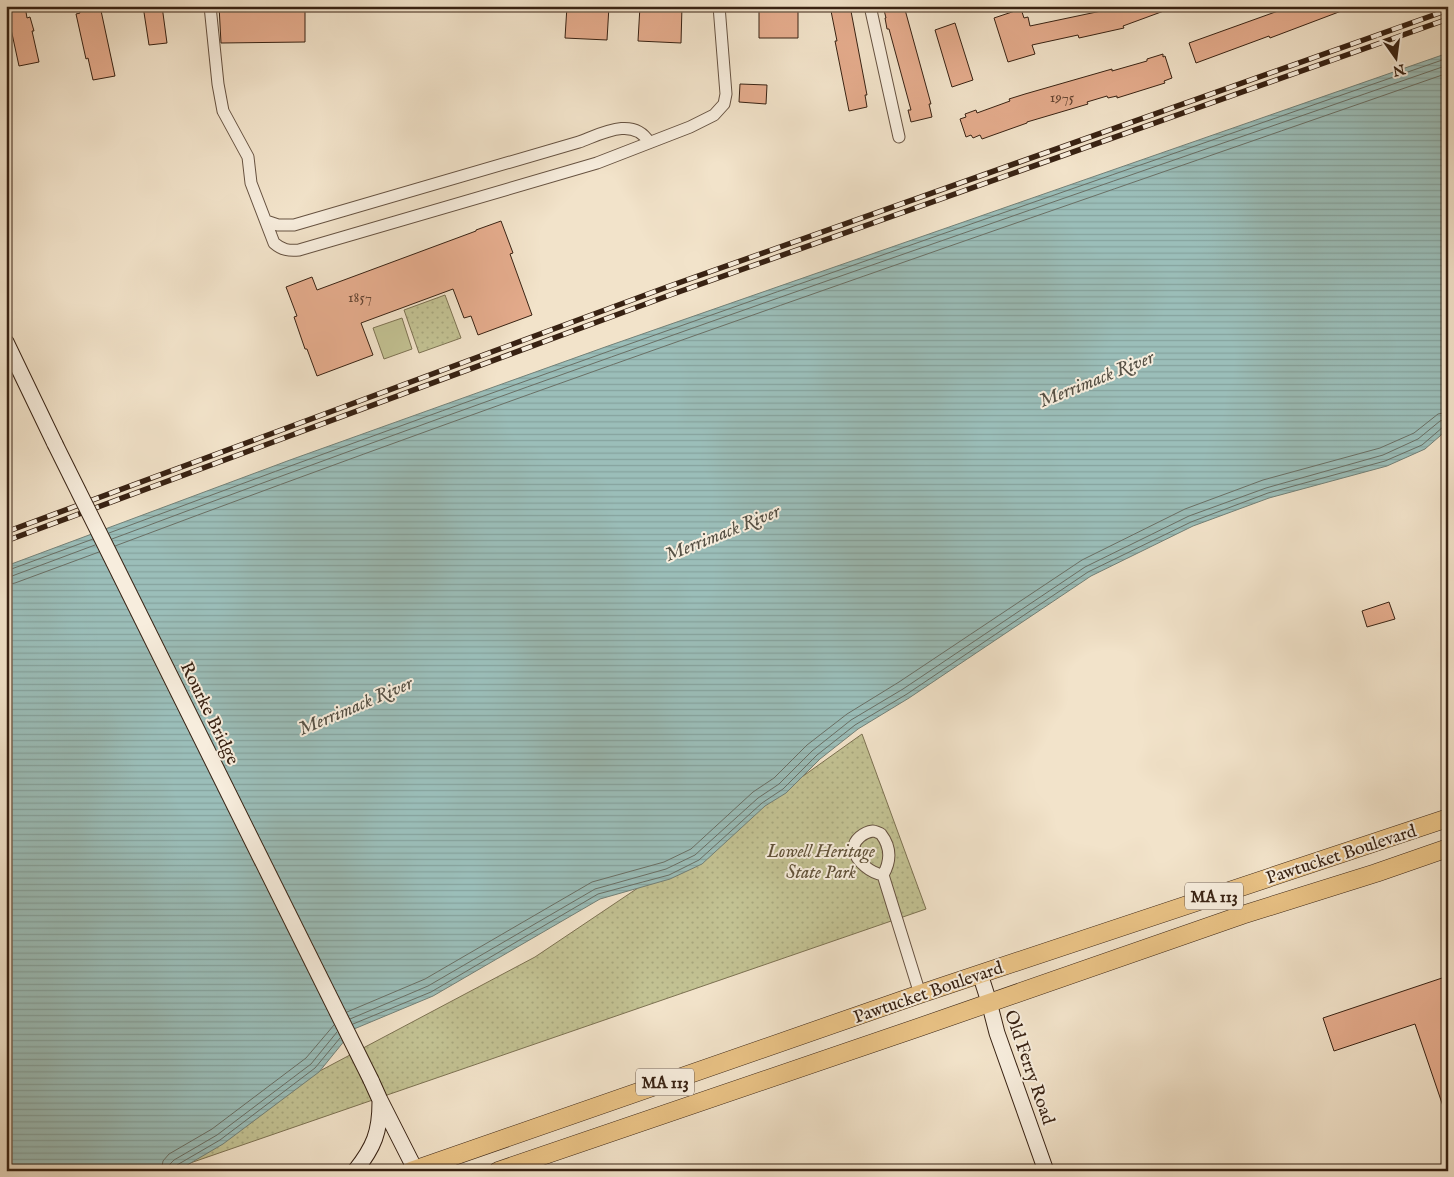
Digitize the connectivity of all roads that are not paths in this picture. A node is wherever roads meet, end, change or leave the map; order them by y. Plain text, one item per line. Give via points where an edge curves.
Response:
1 (210, 6) edge
2 (719, 6) edge
3 (870, 6) edge
4 (900, 137) dead end
5 (649, 142) junction
6 (266, 221) junction
7 (6, 342) edge
8 (1448, 818) edge
9 (1448, 848) edge
10 (883, 874) dead end
11 (980, 974) junction
12 (920, 994) junction
13 (990, 1002) junction
14 (380, 1100) junction
15 (414, 1170) edge
16 (356, 1171) edge
17 (498, 1171) edge
18 (1046, 1171) edge

1 - 6 street via 223,111 248,157 251,183
2 - 5 street via 726,94 724,104 714,115
3 - 4 street
5 - 6 street via 636,129 614,129 294,225
5 - 6 street via 597,163 299,250 282,249 274,243
7 - 14 main road, Rourke Bridge, bridge
8 - 11 main road, Pawtucket Boulevard / MA 113
9 - 13 main road, Pawtucket Boulevard / MA 113
10 - 12 street
11 - 12 main road, Pawtucket Boulevard / MA 113
11 - 13 main road, Old Ferry Road
12 - 15 main road, Pawtucket Boulevard / MA 113
13 - 17 main road, Pawtucket Boulevard / MA 113
13 - 18 main road, Old Ferry Road via 997,1033
14 - 15 main road, Rourke Bridge
14 - 16 main road, Rourke Bridge via 376,1136

